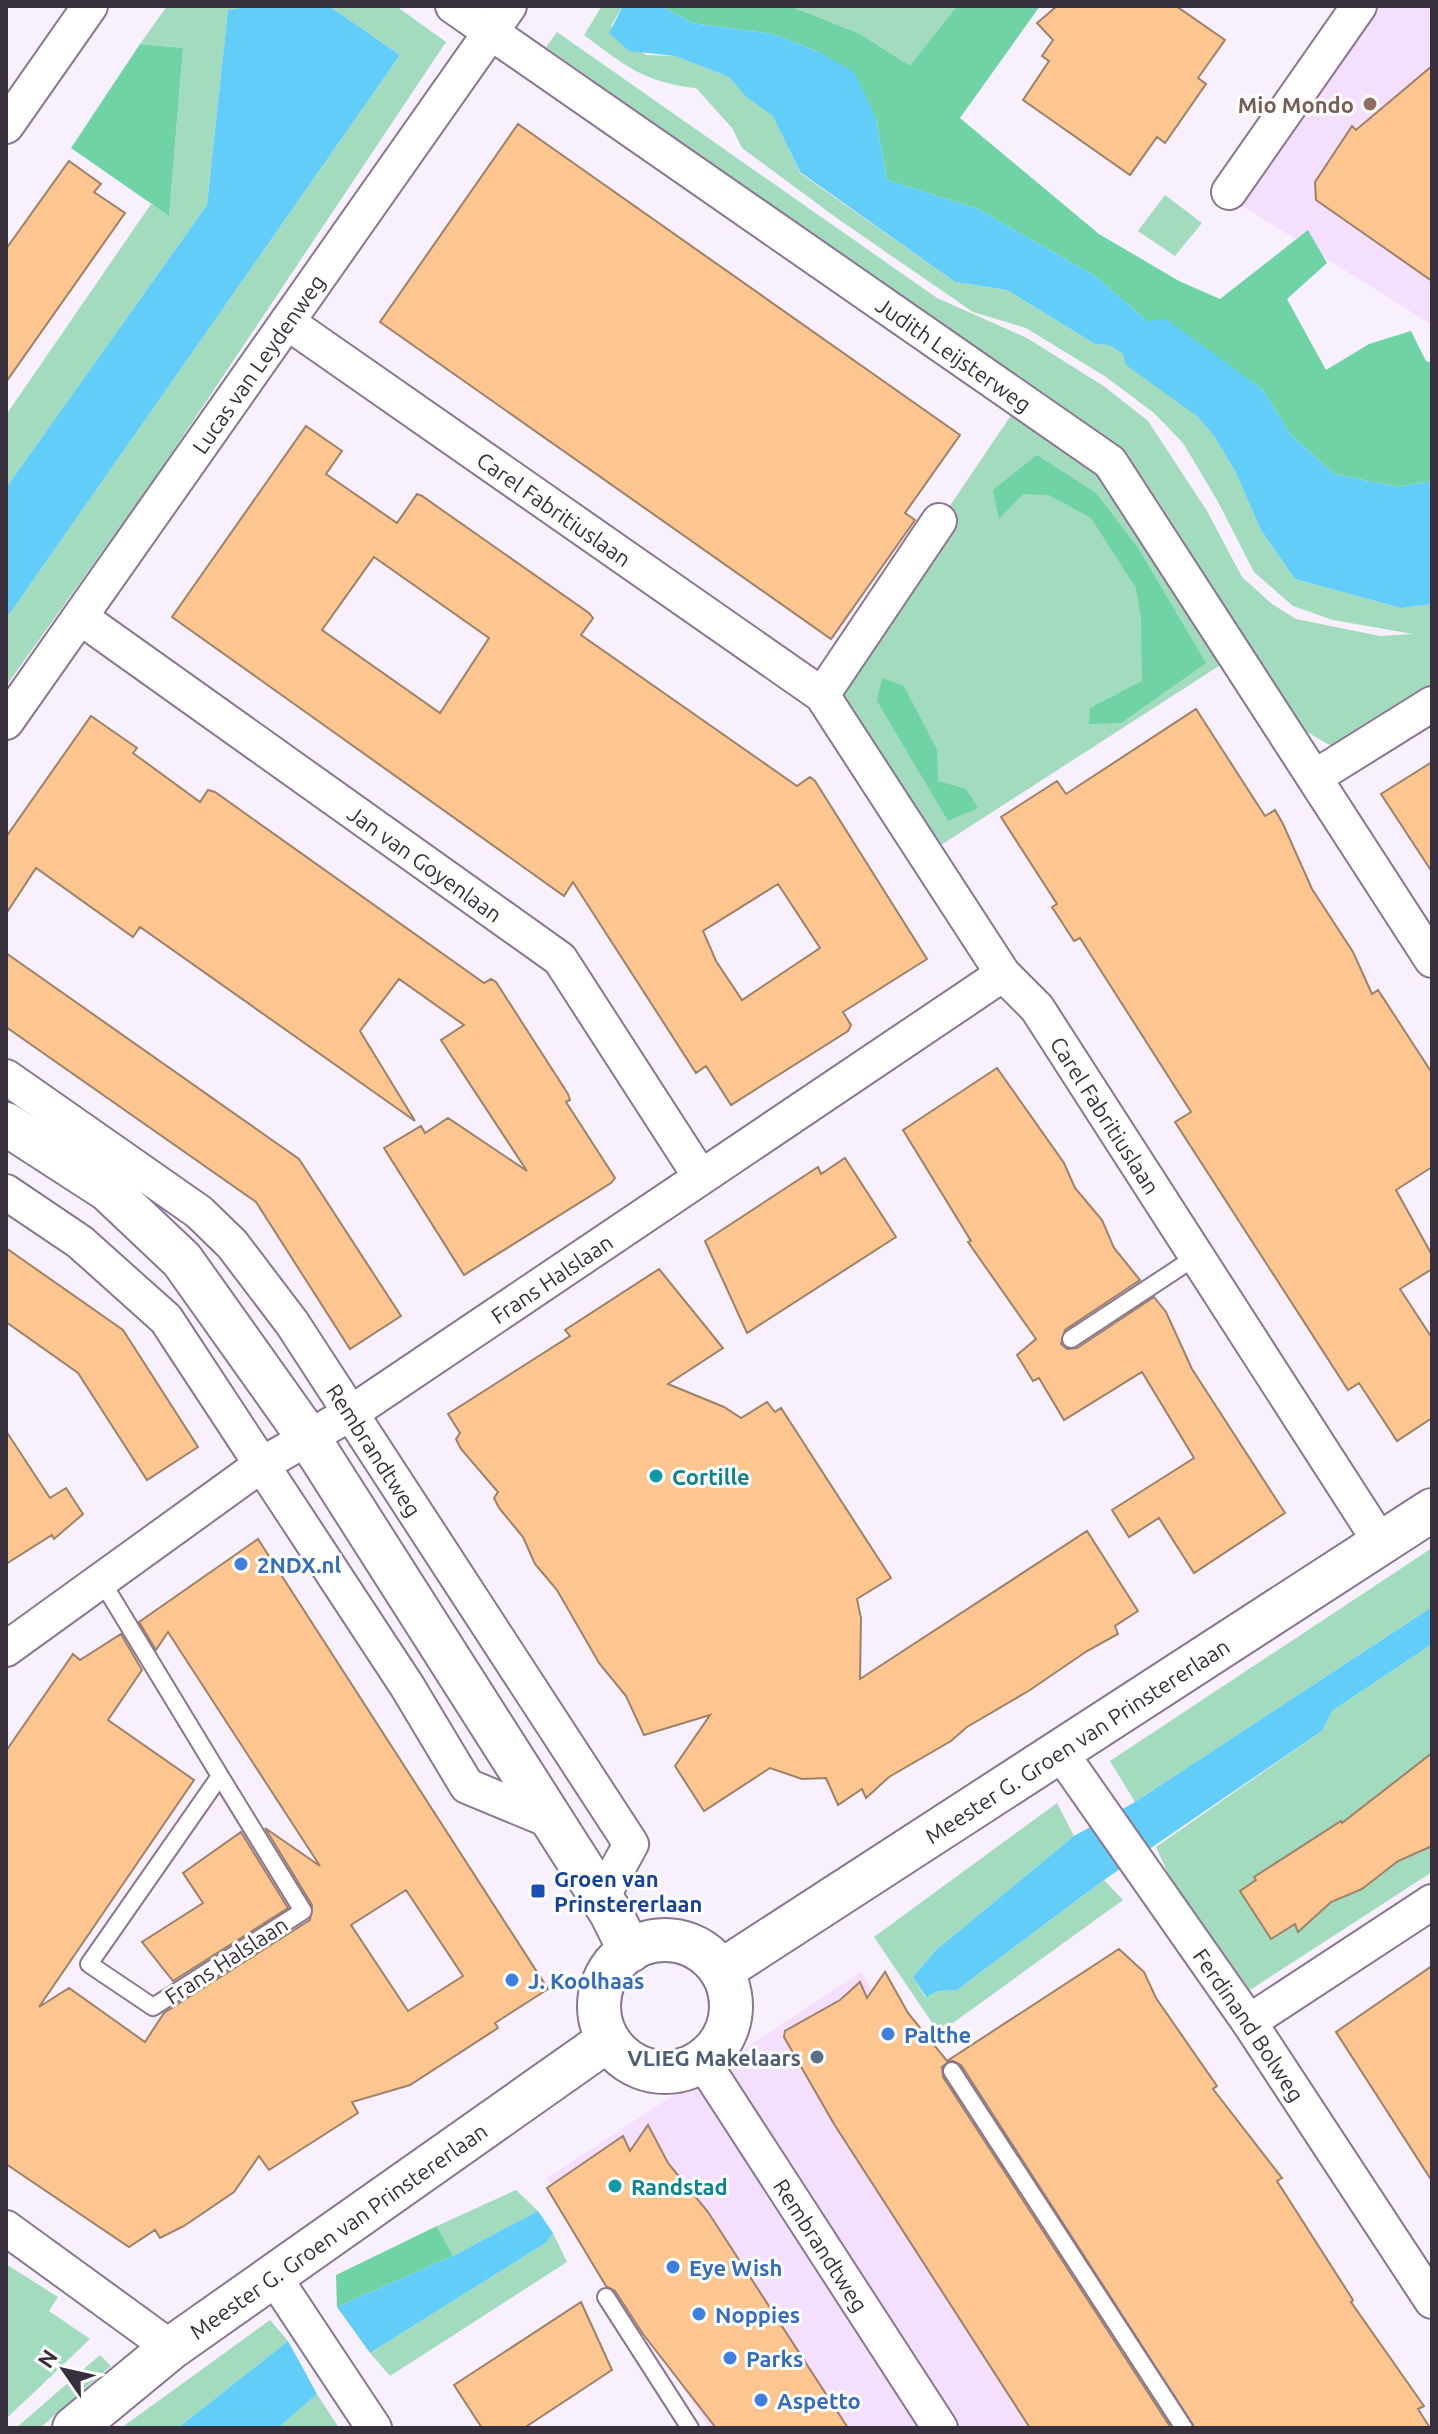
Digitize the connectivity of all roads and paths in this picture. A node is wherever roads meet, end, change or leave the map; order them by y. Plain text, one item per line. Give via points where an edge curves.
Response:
1 (90, 6) edge
2 (453, 6) edge
3 (1359, 6) edge
4 (500, 19) edge
5 (9, 116) edge
6 (1229, 192) dead end
7 (287, 322) junction
8 (939, 521) dead end
9 (80, 617) junction
10 (822, 695) junction
11 (1432, 704) edge
12 (6, 722) edge
13 (1315, 777) junction
14 (1432, 960) edge
15 (1003, 974) junction
16 (6, 1077) edge
17 (6, 1124) edge
18 (700, 1176) junction
19 (6, 1192) edge
20 (1197, 1256) junction
21 (1071, 1339) dead end
22 (351, 1413) junction
23 (310, 1440) junction
24 (261, 1465) junction
25 (1432, 1510) edge
26 (1381, 1543) junction
27 (101, 1580) junction
28 (6, 1649) edge
29 (1060, 1752) junction
30 (220, 1776) junction
31 (549, 1820) junction
32 (601, 1899) junction
33 (1432, 1902) edge
34 (630, 1951) junction
35 (721, 1971) junction
36 (1249, 2022) junction
37 (608, 2040) junction
38 (703, 2062) junction
39 (952, 2071) dead end
40 (6, 2228) edge
41 (272, 2274) junction
42 (606, 2297) dead end
43 (1432, 2301) edge
44 (171, 2348) junction
45 (74, 2428) edge
46 (374, 2428) edge
47 (690, 2428) edge
48 (940, 2428) edge
49 (1184, 2428) edge

1 - 5 street
2 - 4 street, Judith Leijsterweg
3 - 6 street
4 - 7 street, Lucas van Leydenweg
4 - 13 street, Judith Leijsterweg via 1110,462
7 - 9 street, Lucas van Leydenweg
7 - 10 street, Carel Fabritiuslaan
8 - 10 street
9 - 12 street, Lucas van Leydenweg
9 - 18 street, Jan van Goyenlaan via 560,959
10 - 15 street, Carel Fabritiuslaan
11 - 13 street
13 - 14 street, Judith Leijsterweg
15 - 18 street, Frans Halslaan
15 - 20 street, Carel Fabritiuslaan via 1037,1008
16 - 22 street, Rembrandtweg via 199,1212 232,1244
17 - 23 street via 108,1190 182,1260
18 - 22 street, Frans Halslaan
19 - 24 street via 80,1242 166,1319
20 - 21 lane
20 - 26 street, Carel Fabritiuslaan
22 - 23 street, Frans Halslaan
22 - 32 street, Rembrandtweg via 631,1844
23 - 24 street, Frans Halslaan
23 - 31 street
24 - 27 street, Frans Halslaan
24 - 31 street via 467,1786
25 - 26 street, Meester G. Groen van Prinstererlaan
26 - 29 street, Meester G. Groen van Prinstererlaan
27 - 28 street, Frans Halslaan
27 - 30 lane, Frans Halslaan
29 - 35 street, Meester G. Groen van Prinstererlaan
29 - 36 street, Ferdinand Bolweg
30 - 30 lane, Frans Halslaan via 303,1911 153,2007 89,1964
31 - 32 street
32 - 34 street
33 - 36 street
34 - 35 street via 646,1943 680,1942 696,1948
34 - 37 street via 607,1975 601,1991 599,2007
35 - 38 street via 730,1998 728,2027
36 - 43 street, Ferdinand Bolweg
37 - 38 street via 639,2068 683,2071
37 - 41 street, Meester G. Groen van Prinstererlaan
38 - 48 street, Rembrandtweg
39 - 49 lane
40 - 44 street
41 - 44 street, Meester G. Groen van Prinstererlaan
41 - 46 street
42 - 47 lane
44 - 45 street, Meester G. Groen van Prinstererlaan

